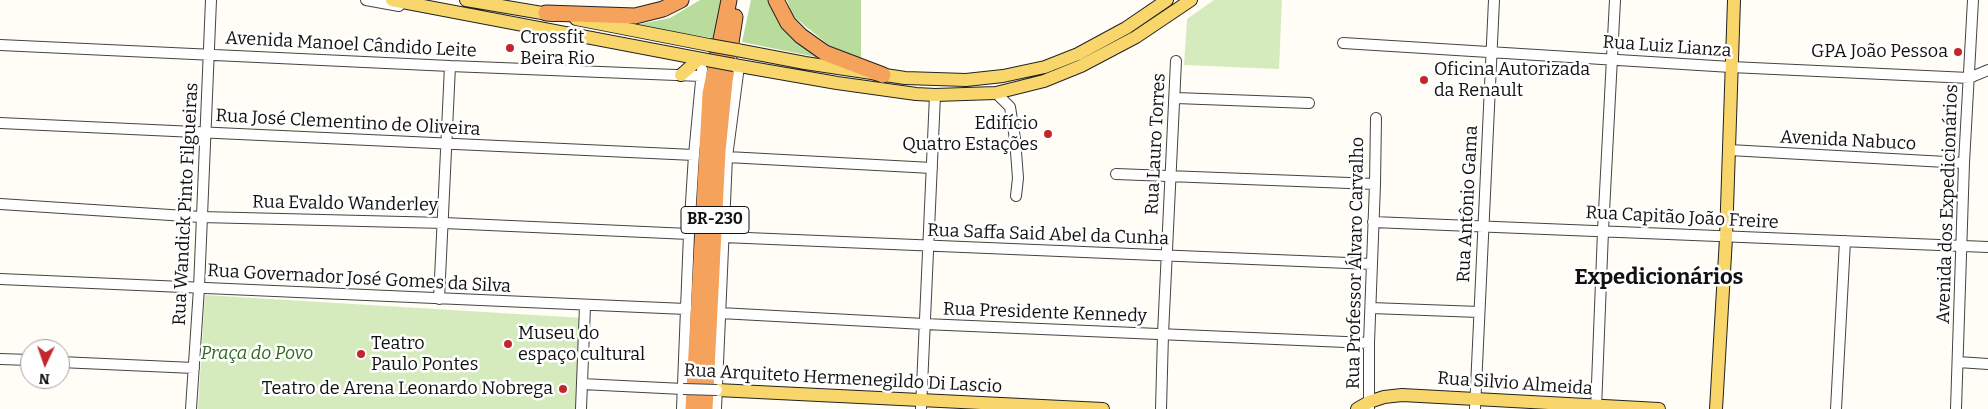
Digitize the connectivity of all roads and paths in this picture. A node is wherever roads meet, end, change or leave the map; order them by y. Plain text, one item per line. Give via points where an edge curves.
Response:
1 (211, 0) edge
2 (366, 0) edge
3 (392, 0) edge
4 (466, 0) edge
5 (681, 0) edge
6 (729, 0) edge
7 (739, 0) edge
8 (776, 0) edge
9 (1167, 0) edge
10 (1190, 0) edge
11 (1494, 0) edge
12 (1615, 0) edge
13 (1734, 0) edge
14 (1973, 0) edge
15 (413, 2) edge
16 (546, 13) junction
17 (1343, 42) dead end
18 (0, 45) edge
19 (1492, 52) junction
20 (208, 55) junction
21 (1612, 60) junction
22 (700, 61) junction
23 (1176, 61) dead end
24 (450, 66) junction
25 (736, 66) junction
26 (1731, 67) junction
27 (1988, 70) edge
28 (681, 75) junction
29 (883, 75) junction
30 (701, 76) junction
31 (1969, 78) junction
32 (1018, 88) junction
33 (996, 93) junction
34 (935, 95) junction
35 (1176, 98) junction
36 (1310, 103) dead end
37 (1010, 107) junction
38 (1376, 118) dead end
39 (0, 123) edge
40 (206, 133) junction
41 (447, 144) junction
42 (1729, 150) junction
43 (694, 155) junction
44 (727, 157) junction
45 (1964, 163) junction
46 (932, 168) junction
47 (1116, 174) dead end
48 (1170, 178) junction
49 (1375, 184) junction
50 (1016, 196) dead end
51 (0, 204) edge
52 (201, 217) junction
53 (1374, 222) junction
54 (444, 223) junction
55 (1484, 226) junction
56 (1603, 231) junction
57 (689, 234) junction
58 (723, 237) junction
59 (1726, 238) junction
60 (1845, 241) junction
61 (1962, 245) junction
62 (928, 246) junction
63 (1988, 247) edge
64 (1167, 256) junction
65 (1372, 264) junction
66 (0, 279) edge
67 (199, 288) junction
68 (439, 299) junction
69 (586, 306) junction
70 (1371, 308) junction
71 (686, 309) junction
72 (1479, 312) junction
73 (720, 313) junction
74 (924, 324) junction
75 (1163, 334) junction
76 (1369, 343) junction
77 (0, 359) edge
78 (20, 360) edge
79 (70, 362) edge
80 (1958, 362) junction
81 (1988, 364) edge
82 (194, 368) junction
83 (582, 384) junction
84 (683, 389) junction
85 (717, 390) junction
86 (1475, 404) edge
87 (921, 405) edge
88 (1369, 406) edge
89 (1596, 408) edge
90 (192, 409) edge
91 (581, 409) edge
92 (682, 409) edge
93 (693, 409) edge
94 (705, 409) edge
95 (716, 409) edge
96 (1103, 409) edge
97 (1161, 409) edge
98 (1357, 409) edge
99 (1659, 409) edge
100 (1716, 409) edge
101 (1836, 409) edge
102 (1956, 409) edge

1 - 20 street, Rua Wandick Pinto Filgueiras
2 - 22 street
3 - 15 main road
4 - 16 main road
5 - 16 highway via 657,12 634,16
6 - 93 highway, BR-230 via 710,94
7 - 94 highway, BR-230 via 732,31 718,151
8 - 29 highway via 788,23 825,53
9 - 29 main road via 1101,42 1045,67 966,80
10 - 32 main road via 1106,54 1044,81
11 - 19 street, Rua Antônio Gama
12 - 21 street
13 - 26 main road
14 - 31 street, Avenida dos Expedicionários
15 - 22 main road
16 - 29 main road, bridge
17 - 19 street, Rua Luiz Lianza
18 - 20 street, Avenida Manoel Cândido Leite
19 - 21 street, Rua Luiz Lianza
19 - 55 street, Rua Antônio Gama
20 - 24 street, Avenida Manoel Cândido Leite
20 - 40 street, Rua Wandick Pinto Filgueiras
21 - 26 street, Rua Luiz Lianza
21 - 56 street
22 - 25 main road, bridge
22 - 28 main road
22 - 30 street
23 - 35 street, Rua Lauro Torres
24 - 28 street, Avenida Manoel Cândido Leite
24 - 41 street
25 - 34 main road
25 - 44 street
26 - 31 street, Rua Luiz Lianza
26 - 42 main road
27 - 31 street, Rua Luiz Lianza
28 - 30 street, Avenida Manoel Cândido Leite
30 - 43 street
31 - 45 street, Avenida dos Expedicionários
32 - 33 main road
32 - 37 street
33 - 34 main road
33 - 37 street
34 - 46 street
35 - 36 street
35 - 48 street, Rua Lauro Torres
37 - 50 street via 1018,178
38 - 49 street, Rua Professor Álvaro Carvalho
39 - 40 street, Rua José Clementino de Oliveira
40 - 41 street, Rua José Clementino de Oliveira
40 - 52 street, Rua Wandick Pinto Filgueiras
41 - 43 street, Rua José Clementino de Oliveira
41 - 54 street
42 - 45 street, Avenida Nabuco
42 - 59 main road
43 - 57 street
44 - 46 street
44 - 58 street
45 - 61 street, Avenida dos Expedicionários
46 - 62 street
47 - 48 street
48 - 49 street
48 - 64 street, Rua Lauro Torres
49 - 53 street, Rua Professor Álvaro Carvalho
51 - 52 street, Rua Evaldo Wanderley
52 - 54 street, Rua Evaldo Wanderley
52 - 67 street, Rua Wandick Pinto Filgueiras
53 - 55 street, Rua Capitão João Freire
53 - 65 street, Rua Professor Álvaro Carvalho
54 - 57 street, Rua Evaldo Wanderley
54 - 68 street
55 - 56 street, Rua Capitão João Freire
55 - 72 street, Rua Antônio Gama
56 - 59 street, Rua Capitão João Freire
56 - 89 street
57 - 71 street
58 - 62 street, Rua Saffa Said Abel da Cunha
58 - 73 street
59 - 60 street, Rua Capitão João Freire
59 - 100 main road
60 - 61 street, Rua Capitão João Freire
60 - 101 street
61 - 63 street, Rua Capitão João Freire
61 - 80 street, Avenida dos Expedicionários
62 - 64 street, Rua Saffa Said Abel da Cunha
62 - 74 street
64 - 65 street, Rua Saffa Said Abel da Cunha
64 - 75 street, Rua Lauro Torres
65 - 70 street, Rua Professor Álvaro Carvalho
66 - 67 street, Rua Governador José Gomes da Silva
67 - 68 street, Rua Governador José Gomes da Silva
67 - 82 street, Rua Wandick Pinto Filgueiras
68 - 69 street, Rua Governador José Gomes da Silva
69 - 71 street, Rua Governador José Gomes da Silva
69 - 83 street
70 - 72 street
70 - 76 street, Rua Professor Álvaro Carvalho
71 - 84 street
72 - 86 street, Rua Antônio Gama
73 - 74 street, Rua Presidente Kennedy
73 - 85 street
74 - 75 street, Rua Presidente Kennedy
74 - 87 street
75 - 76 street, Rua Presidente Kennedy
75 - 97 street, Rua Lauro Torres
76 - 88 street, Rua Professor Álvaro Carvalho
77 - 78 street
79 - 82 street
80 - 81 street
80 - 102 street, Avenida dos Expedicionários
82 - 90 street, Rua Wandick Pinto Filgueiras
83 - 84 street, Rua Arquiteto Hermenegildo Di Lascio
83 - 91 street
84 - 85 street, Rua Arquiteto Hermenegildo Di Lascio, bridge
84 - 92 street
85 - 87 main road, Rua Arquiteto Hermenegildo Di Lascio
85 - 95 street
86 - 88 main road, Rua Silvio Almeida via 1402,395
86 - 89 main road, Rua Silvio Almeida
87 - 96 main road, Rua Arquiteto Hermenegildo Di Lascio
88 - 98 main road
89 - 99 main road, Rua Silvio Almeida

